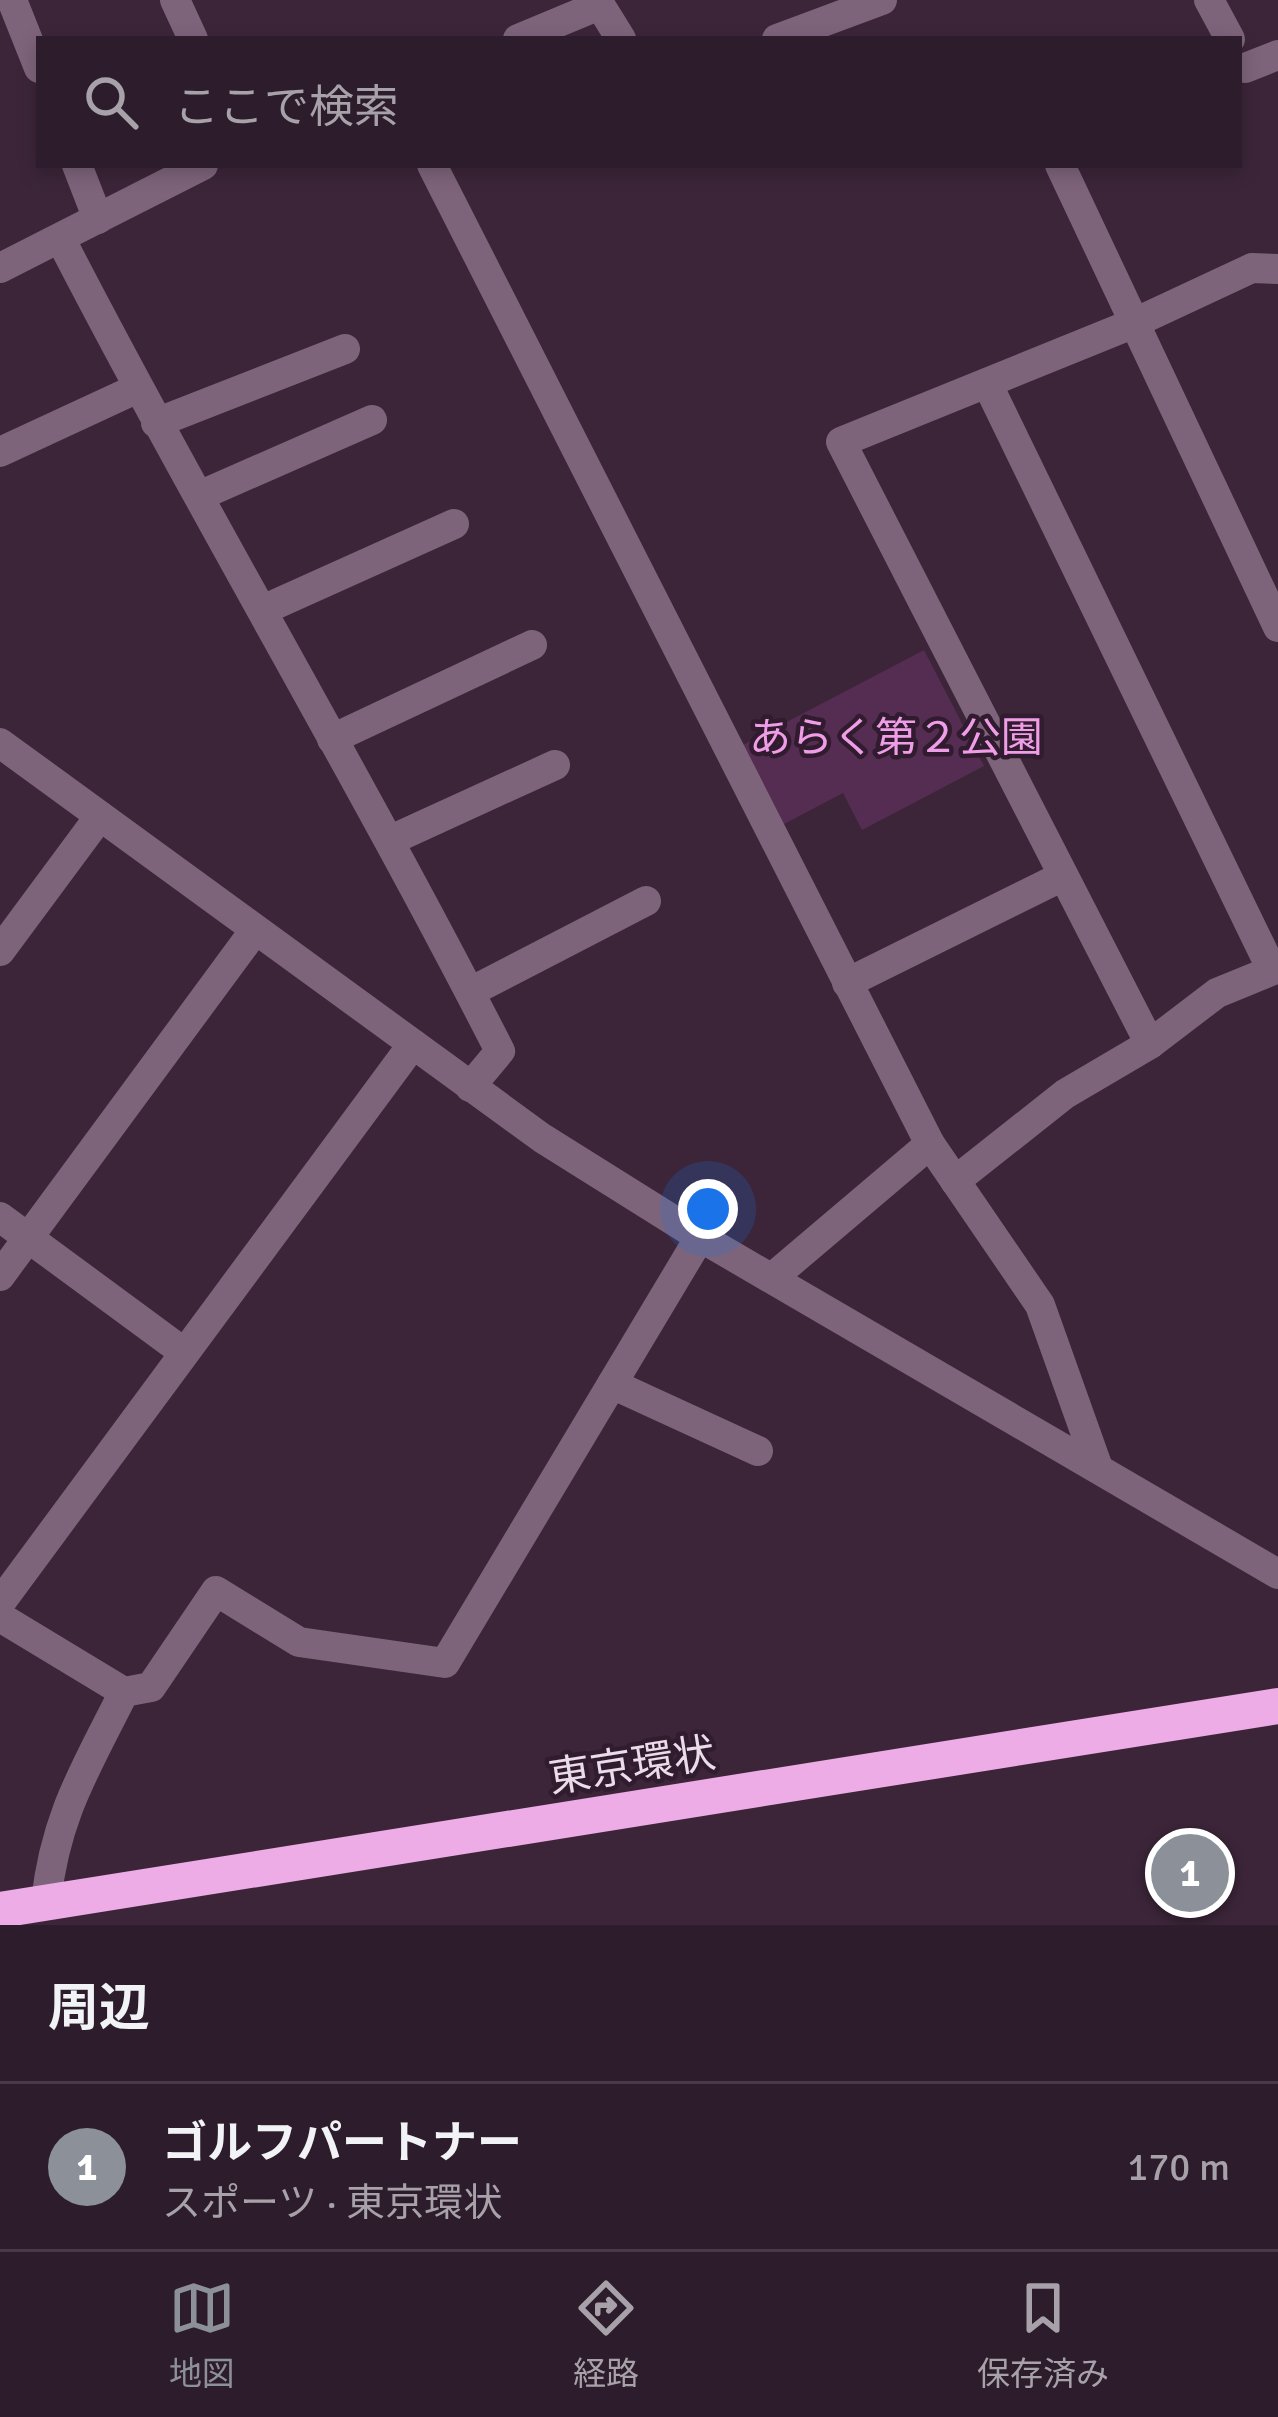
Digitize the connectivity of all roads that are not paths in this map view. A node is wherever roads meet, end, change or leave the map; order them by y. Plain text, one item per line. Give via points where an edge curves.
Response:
1 (12, 0) edge
2 (175, 0) edge
3 (881, 0) edge
4 (1209, 0) edge
5 (192, 36) edge
6 (525, 36) edge
7 (619, 36) edge
8 (785, 36) edge
9 (1227, 36) edge
10 (1278, 56) edge
11 (36, 60) edge
12 (1242, 65) edge
13 (78, 168) edge
14 (197, 168) edge
15 (434, 168) edge
16 (1061, 168) edge
17 (98, 219) junction
18 (61, 240) junction
19 (0, 268) edge
20 (1278, 269) edge
21 (1132, 324) junction
22 (345, 349) dead end
23 (987, 383) junction
24 (138, 388) junction
25 (372, 420) dead end
26 (157, 423) junction
27 (0, 452) edge
28 (199, 496) junction
29 (454, 524) dead end
30 (265, 609) junction
31 (1278, 627) edge
32 (532, 645) dead end
33 (332, 740) junction
34 (0, 743) edge
35 (555, 765) dead end
36 (100, 817) junction
37 (392, 840) junction
38 (1063, 876) junction
39 (646, 902) dead end
40 (255, 930) junction
41 (0, 952) edge
42 (1275, 969) edge
43 (847, 983) junction
44 (470, 992) junction
45 (412, 1044) junction
46 (1150, 1044) junction
47 (470, 1087) junction
48 (930, 1144) junction
49 (956, 1181) junction
50 (0, 1217) edge
51 (28, 1238) junction
52 (700, 1238) junction
53 (0, 1276) edge
54 (772, 1278) junction
55 (182, 1351) junction
56 (612, 1384) junction
57 (758, 1451) dead end
58 (1097, 1466) junction
59 (1278, 1574) edge
60 (0, 1603) edge
61 (0, 1617) edge
62 (124, 1692) junction
63 (1278, 1706) edge
64 (46, 1902) junction
65 (0, 1910) edge

1 - 11 street
2 - 5 street
3 - 8 street
4 - 9 street
6 - 7 street via 600,5
10 - 12 street
13 - 17 street
14 - 17 street
15 - 43 street
16 - 21 street
17 - 18 street
18 - 19 street
18 - 24 street
20 - 21 street via 1252,268
21 - 23 street
21 - 31 street
22 - 26 street
23 - 38 street via 841,442
23 - 42 street
24 - 26 street
24 - 27 street
25 - 28 street
26 - 28 street
28 - 30 street
29 - 30 street
30 - 33 street
32 - 33 street
33 - 37 street
34 - 36 street
35 - 37 street
36 - 40 street
36 - 41 street
37 - 44 street
38 - 43 street
38 - 46 street
39 - 44 street
40 - 45 street
40 - 51 street
42 - 46 street via 1217,993
43 - 48 street
44 - 47 street via 500,1052
45 - 47 street
45 - 55 street
46 - 49 street via 1065,1094
47 - 52 street
48 - 49 street
48 - 54 street
49 - 58 street via 1040,1305
50 - 51 street
51 - 53 street
51 - 55 street
52 - 54 street
52 - 56 street
54 - 58 street
55 - 60 street
56 - 57 street
56 - 62 street via 445,1663 299,1642 215,1591 152,1687
58 - 59 street
61 - 62 street
62 - 64 street via 63,1815
63 - 64 highway, 東京環状
64 - 65 highway, 東京環状

